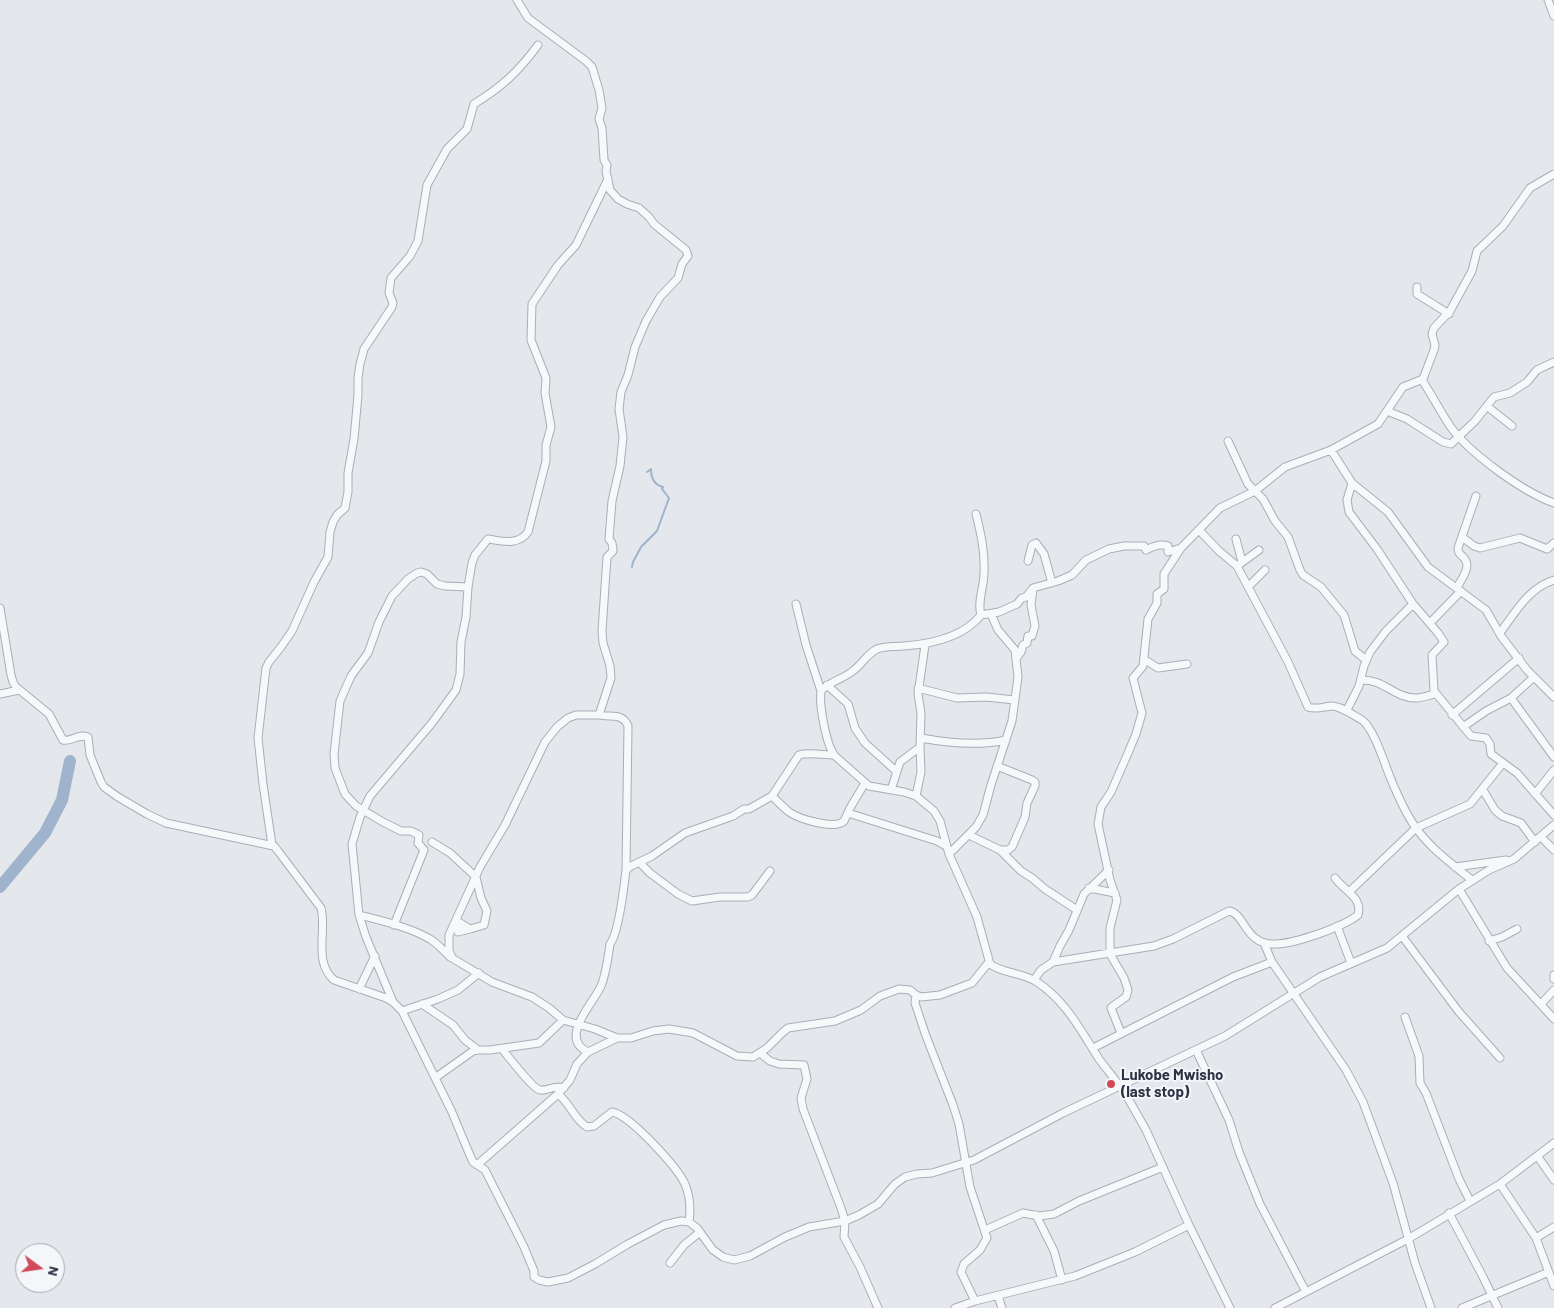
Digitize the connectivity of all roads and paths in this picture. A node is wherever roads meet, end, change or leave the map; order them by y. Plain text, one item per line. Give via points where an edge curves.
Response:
1 (517, 0) edge
2 (1548, 0) edge
3 (1554, 16) edge
4 (538, 45) dead end
5 (1554, 174) edge
6 (608, 178) junction
7 (1417, 287) dead end
8 (1449, 314) junction
9 (1554, 362) edge
10 (1422, 380) junction
11 (1488, 406) junction
12 (1387, 411) junction
13 (1512, 426) dead end
14 (1459, 437) junction
15 (1228, 441) dead end
16 (1331, 450) junction
17 (1352, 483) junction
18 (1255, 491) junction
19 (1476, 496) dead end
20 (1554, 503) edge
21 (976, 514) dead end
22 (1199, 530) junction
23 (1462, 537) junction
24 (1236, 539) dead end
25 (1554, 543) edge
26 (1181, 548) junction
27 (1259, 550) dead end
28 (1028, 561) dead end
29 (1240, 564) junction
30 (1265, 570) dead end
31 (1554, 580) edge
32 (1052, 583) junction
33 (468, 586) junction
34 (1248, 587) junction
35 (1033, 588) junction
36 (1459, 589) junction
37 (796, 604) dead end
38 (1414, 604) junction
39 (0, 608) edge
40 (991, 614) junction
41 (981, 615) junction
42 (1430, 623) junction
43 (1500, 633) junction
44 (926, 645) junction
45 (1519, 658) junction
46 (1015, 660) junction
47 (1144, 660) junction
48 (1366, 660) junction
49 (1187, 664) dead end
50 (1534, 678) junction
51 (1361, 680) junction
52 (824, 688) junction
53 (918, 688) junction
54 (19, 690) junction
55 (1553, 692) edge
56 (0, 694) edge
57 (1435, 694) junction
58 (1511, 698) junction
59 (1015, 700) junction
60 (1348, 708) dead end
61 (599, 715) junction
62 (1452, 715) junction
63 (1463, 727) junction
64 (921, 738) junction
65 (1006, 740) junction
66 (920, 747) junction
67 (833, 755) junction
68 (1554, 757) edge
69 (1503, 763) junction
70 (997, 766) junction
71 (1554, 770) edge
72 (896, 771) junction
73 (865, 783) junction
74 (891, 790) junction
75 (1483, 790) junction
76 (1535, 794) junction
77 (772, 796) junction
78 (916, 796) junction
79 (363, 810) junction
80 (848, 813) junction
81 (1554, 816) edge
82 (1554, 825) edge
83 (1416, 828) junction
84 (969, 835) junction
85 (1538, 839) junction
86 (432, 842) dead end
87 (272, 845) junction
88 (946, 846) junction
89 (1010, 848) junction
90 (1000, 850) junction
91 (1554, 850) edge
92 (949, 854) junction
93 (1007, 858) junction
94 (1514, 859) junction
95 (639, 862) junction
96 (1455, 867) junction
97 (626, 870) junction
98 (1109, 870) junction
99 (770, 872) dead end
100 (476, 877) junction
101 (1335, 878) dead end
102 (1472, 880) junction
103 (1089, 888) junction
104 (1458, 889) junction
105 (1349, 892) junction
106 (1115, 893) junction
107 (1077, 910) junction
108 (359, 915) junction
109 (394, 925) junction
110 (1337, 926) junction
111 (470, 929) dead end
112 (1517, 929) dead end
113 (1402, 936) junction
114 (1489, 941) junction
115 (1264, 943) junction
116 (1110, 954) junction
117 (375, 956) junction
118 (452, 958) junction
119 (989, 962) junction
120 (1052, 962) junction
121 (1272, 962) junction
122 (1351, 963) junction
123 (479, 973) junction
124 (1554, 975) edge
125 (1554, 979) edge
126 (1034, 980) junction
127 (359, 990) junction
128 (1554, 990) edge
129 (1293, 993) junction
130 (916, 995) junction
131 (393, 1002) junction
132 (422, 1004) junction
133 (1541, 1004) junction
134 (402, 1011) junction
135 (1405, 1017) dead end
136 (1554, 1019) edge
137 (564, 1020) junction
138 (579, 1024) junction
139 (1121, 1033) junction
140 (617, 1038) junction
141 (1093, 1048) junction
142 (502, 1049) junction
143 (478, 1050) junction
144 (1196, 1050) junction
145 (588, 1052) junction
146 (760, 1053) junction
147 (1500, 1058) dead end
148 (435, 1078) junction
149 (1121, 1086) junction
150 (564, 1088) junction
151 (558, 1094) junction
152 (1554, 1143) edge
153 (1538, 1157) junction
154 (965, 1164) junction
155 (477, 1165) junction
156 (1163, 1166) junction
157 (1554, 1180) edge
158 (1500, 1184) junction
159 (1470, 1201) junction
160 (1449, 1214) junction
161 (1036, 1216) junction
162 (845, 1221) junction
163 (690, 1222) junction
164 (1190, 1226) junction
165 (1554, 1227) edge
166 (985, 1230) junction
167 (700, 1232) junction
168 (1536, 1238) junction
169 (1408, 1239) junction
170 (670, 1263) dead end
171 (1549, 1272) junction
172 (1062, 1280) junction
173 (1554, 1286) edge
174 (1306, 1292) junction
175 (998, 1296) junction
176 (1492, 1296) junction
177 (975, 1301) junction
178 (1279, 1307) edge
179 (878, 1308) edge
180 (955, 1308) edge
181 (1002, 1308) edge
182 (1230, 1308) edge
183 (1431, 1308) edge
184 (1462, 1308) edge
185 (1498, 1308) edge

1 - 6 street via 528,18 586,60 592,68 602,108 598,119
2 - 3 street
4 - 87 street via 498,89 474,104 468,129 447,149 427,185 418,241 392,277 389,293 392,307 362,354 346,508 332,522 328,557 294,626 266,668 258,738
5 - 8 street via 1530,188 1503,226 1479,248 1471,274
6 - 33 street via 576,245 532,304 531,340 546,378 545,393 551,427 528,532 517,541 488,539 475,555
6 - 61 street via 614,196 639,208 686,250 688,256 678,278 660,297 646,321 620,397 624,437 611,510 609,539 613,551 608,557 602,623 602,642 610,666 610,678
7 - 8 street via 1417,294
8 - 10 street via 1434,329 1434,350
9 - 11 street via 1535,371 1520,387 1494,397
10 - 12 street via 1403,387
10 - 14 street
11 - 13 street
11 - 14 street
12 - 14 street via 1407,419 1443,442 1451,444
12 - 16 street via 1378,424
14 - 20 street via 1512,480
15 - 18 street via 1248,484
16 - 17 street
16 - 18 street via 1285,467
17 - 36 street via 1388,512 1428,567
17 - 38 street via 1347,500 1349,512
18 - 22 street via 1220,508
18 - 48 street via 1288,537 1303,575 1322,587 1344,615 1355,650
19 - 23 street
21 - 41 street via 984,560
22 - 26 street
22 - 29 street via 1215,547
23 - 25 street via 1480,548 1520,538 1547,549
23 - 36 street via 1458,550 1467,566
24 - 29 street
26 - 32 street via 1168,552 1168,546 1163,544 1146,550 1144,546 1109,549 1086,560 1072,575
26 - 47 street via 1164,574 1164,589 1156,594 1157,603 1148,616
27 - 29 street
28 - 32 street via 1032,545 1036,543 1044,554
29 - 34 street
30 - 34 street
31 - 43 street via 1531,594
32 - 35 street
33 - 79 street via 456,690 370,796
33 - 79 street via 437,584 421,572 411,577 394,593 368,653 350,676 339,708 335,768 345,794
34 - 83 street via 1288,662 1308,708 1339,707 1364,722 1374,733 1374,741
35 - 40 street via 1017,604
35 - 46 street via 1031,605 1035,626
36 - 42 street
36 - 43 street via 1486,610
37 - 52 street via 806,645
38 - 42 street
38 - 48 street via 1386,631
39 - 54 street via 11,675
40 - 41 street
40 - 46 street via 998,630 1015,650
41 - 44 street via 972,626
42 - 57 street via 1444,643 1432,654
43 - 45 street
44 - 52 street via 877,649 850,673
44 - 53 street
45 - 50 street
45 - 62 street
46 - 59 street via 1018,677
47 - 49 street via 1158,668
47 - 98 street via 1133,678 1142,713 1136,734 1100,812 1098,827
48 - 51 street
50 - 55 street
50 - 58 street
51 - 57 street via 1376,681 1394,692 1417,698
51 - 60 street
52 - 67 street via 822,714
52 - 72 street via 848,704 855,728 865,743
53 - 59 street via 957,698
53 - 64 street
54 - 56 street
54 - 87 street via 49,714 63,740 80,735 88,737 96,772 114,795 166,823
57 - 62 street
58 - 63 street
58 - 68 street
59 - 65 street
61 - 97 street via 621,717 628,726
61 - 100 street via 568,718 550,735
62 - 63 street
63 - 69 street via 1471,736 1486,738 1491,754
64 - 65 street via 974,743
64 - 66 street
65 - 70 street
66 - 72 street via 900,762
66 - 78 street via 921,772
67 - 73 street
67 - 77 street via 799,755
69 - 75 street
69 - 76 street
70 - 84 street via 983,815
70 - 89 street via 1035,782 1025,817
71 - 76 street
72 - 74 street
73 - 74 street
73 - 80 street
74 - 78 street
75 - 83 street via 1467,806
75 - 85 street via 1495,810 1520,823
76 - 81 street
77 - 80 street via 789,812 812,821 836,826 844,822
77 - 95 street via 733,816 685,833
78 - 88 street via 936,813
79 - 108 street via 352,844
79 - 109 street via 401,831 419,835 418,843 424,850
80 - 88 street
82 - 85 street
83 - 96 street
83 - 105 street
84 - 90 street
84 - 92 street
85 - 91 street
85 - 94 street
86 - 100 street via 450,853
87 - 127 street via 320,905 322,951 329,974 334,980
88 - 92 street
89 - 90 street
89 - 93 street
90 - 93 street
92 - 119 street via 975,912
93 - 107 street via 1045,890
94 - 96 street
94 - 102 street
95 - 97 street
95 - 99 street via 678,894 695,901 720,897 748,898
96 - 102 street
97 - 138 street via 601,985
98 - 103 street
98 - 106 street
100 - 111 street via 487,912 484,924
100 - 118 street via 449,935 448,948
101 - 105 street
102 - 104 street
103 - 106 street
103 - 107 street
104 - 113 street
104 - 114 street
105 - 110 street via 1359,904 1359,913
106 - 116 street via 1117,900 1110,928
107 - 120 street
108 - 109 street
108 - 117 street
109 - 118 street via 430,939
110 - 115 street via 1282,944
110 - 122 street
112 - 114 street
113 - 122 street via 1387,948
113 - 147 street via 1459,1012
114 - 133 street via 1507,968
115 - 116 street via 1248,931 1236,913 1230,911 1162,943
115 - 121 street
116 - 120 street
116 - 139 street via 1128,990 1126,997 1111,1008
117 - 127 street
117 - 131 street
118 - 123 street
119 - 126 street via 996,968
119 - 130 street via 972,983 931,997
120 - 126 street
121 - 129 street
121 - 139 street via 1233,977
122 - 129 street
123 - 132 street via 458,990
123 - 137 street via 497,984 532,997
124 - 125 street
126 - 141 street via 1069,1012
127 - 131 street
128 - 133 street
129 - 144 street via 1225,1036
129 - 169 street via 1346,1070 1363,1102 1393,1183
130 - 146 street via 910,990 899,989 834,1021 791,1027
130 - 154 street via 926,1036 959,1124
131 - 134 street
132 - 134 street
132 - 143 street via 456,1027
133 - 136 street
134 - 148 street
135 - 159 street via 1419,1056 1420,1083
137 - 138 street
137 - 142 street via 539,1043
138 - 140 street
138 - 145 street via 576,1042
139 - 141 street
140 - 145 street
140 - 146 street via 670,1029 693,1033 737,1056 753,1057
141 - 149 street
142 - 143 street
142 - 150 street via 537,1090 554,1086
143 - 148 street
144 - 149 street
144 - 174 street via 1228,1120 1260,1204
145 - 150 street
146 - 162 street via 779,1064 804,1065 807,1080 801,1098 803,1109
148 - 155 street
149 - 154 street
149 - 156 street
150 - 151 street
151 - 155 street
151 - 163 street via 587,1127 594,1126 612,1112 620,1114 639,1130 680,1176 689,1195
152 - 153 street
153 - 157 street
153 - 158 street
154 - 162 street via 905,1177 878,1204
154 - 166 street
155 - 163 street via 485,1170 524,1247 534,1277 542,1281 557,1281 571,1276 664,1225
156 - 161 street via 1054,1214
156 - 164 street
158 - 159 street
158 - 168 street
159 - 160 street
160 - 169 street
160 - 176 street
161 - 166 street via 1023,1213
161 - 172 street via 1054,1251
162 - 167 street via 809,1227 784,1236 750,1256 734,1260 723,1258 713,1250
162 - 179 street via 844,1237
163 - 167 street
164 - 172 street via 1135,1252
164 - 182 street
165 - 168 street
166 - 177 street via 987,1238 961,1272
167 - 170 street
168 - 171 street
169 - 174 street
169 - 183 street
171 - 173 street
171 - 176 street
172 - 175 street
174 - 178 street
175 - 177 street
175 - 181 street
176 - 184 street
176 - 185 street
177 - 180 street

